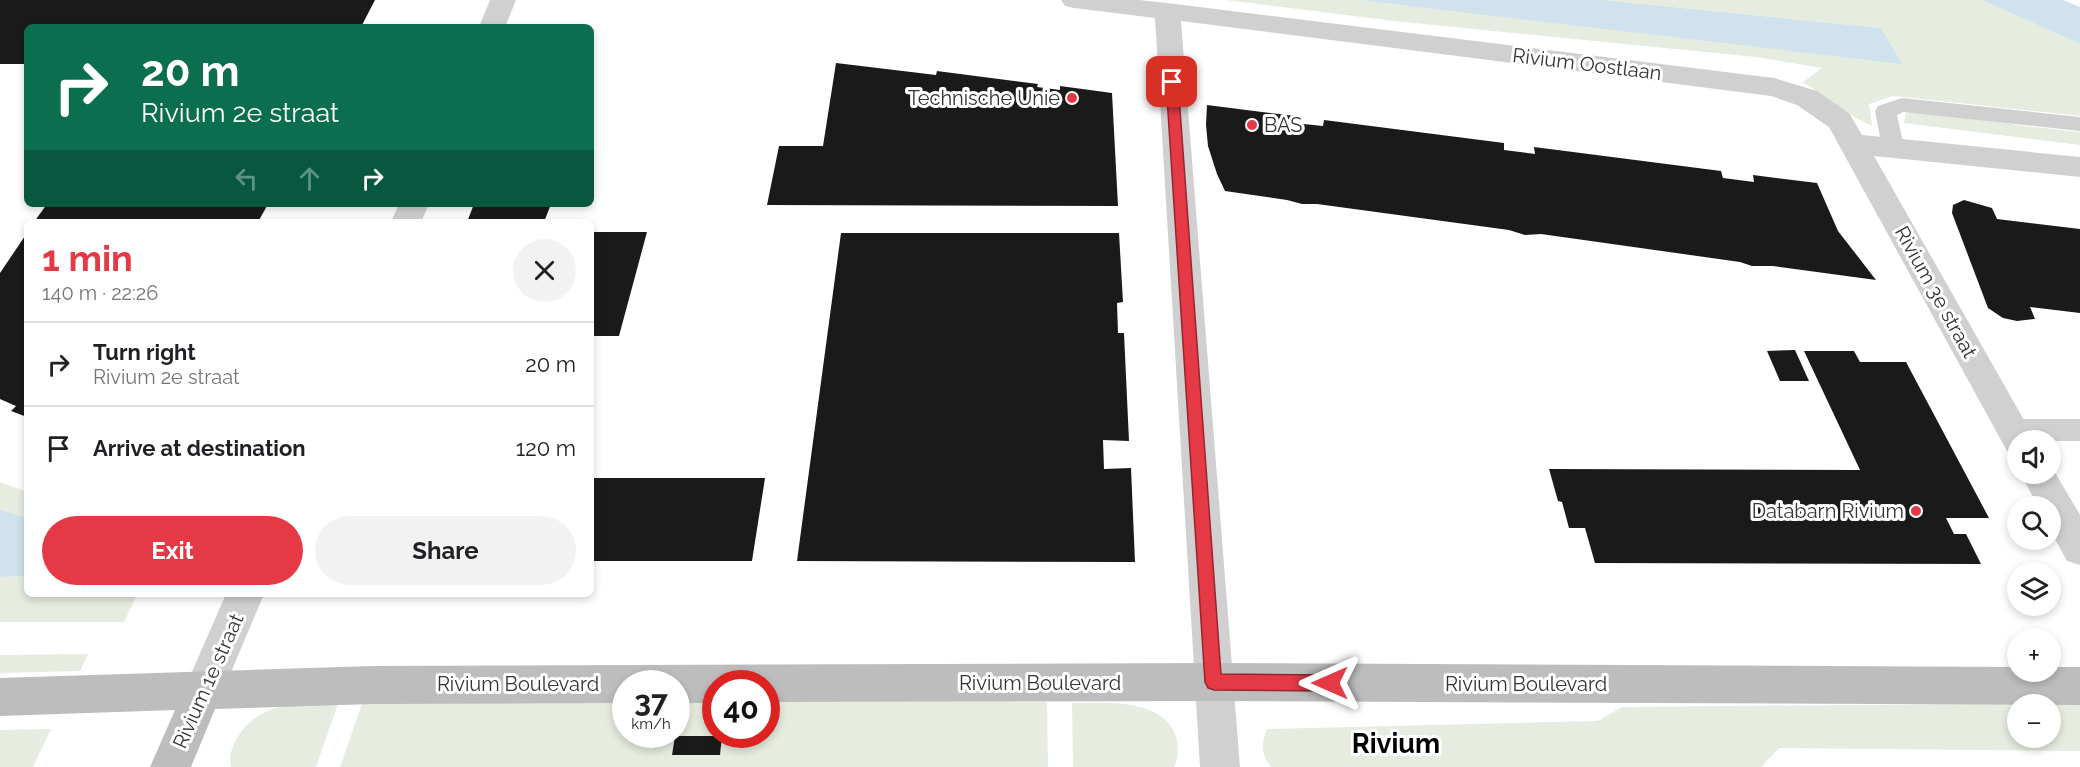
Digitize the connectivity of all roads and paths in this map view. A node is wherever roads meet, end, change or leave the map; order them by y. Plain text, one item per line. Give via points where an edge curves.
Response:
1 (503, 0) edge
2 (1074, 0) edge
3 (1167, 11) junction
4 (493, 24) edge
5 (2080, 124) edge
6 (1853, 144) junction
7 (1893, 147) junction
8 (2080, 167) edge
9 (2013, 430) edge
10 (2080, 430) edge
11 (2061, 432) edge
12 (2044, 484) edge
13 (2080, 549) edge
14 (244, 597) edge
15 (1214, 682) junction
16 (2080, 686) edge
17 (204, 690) junction
18 (0, 697) edge
19 (170, 767) edge
20 (1220, 767) edge

1 - 4 street
2 - 3 street, Rivium Oostlaan
3 - 6 street, Rivium Oostlaan via 1773,87 1807,98 1839,120
3 - 15 street
5 - 7 lane via 1902,105 1886,111
6 - 7 street
6 - 9 street, Rivium 3e straat
7 - 8 street
10 - 11 lane
12 - 13 street
14 - 17 street, Rivium 1e straat
15 - 16 street, Rivium Boulevard
15 - 17 street, Rivium Boulevard via 373,685
15 - 20 street
17 - 18 street, Rivium Boulevard
17 - 19 street, Rivium 1e straat

